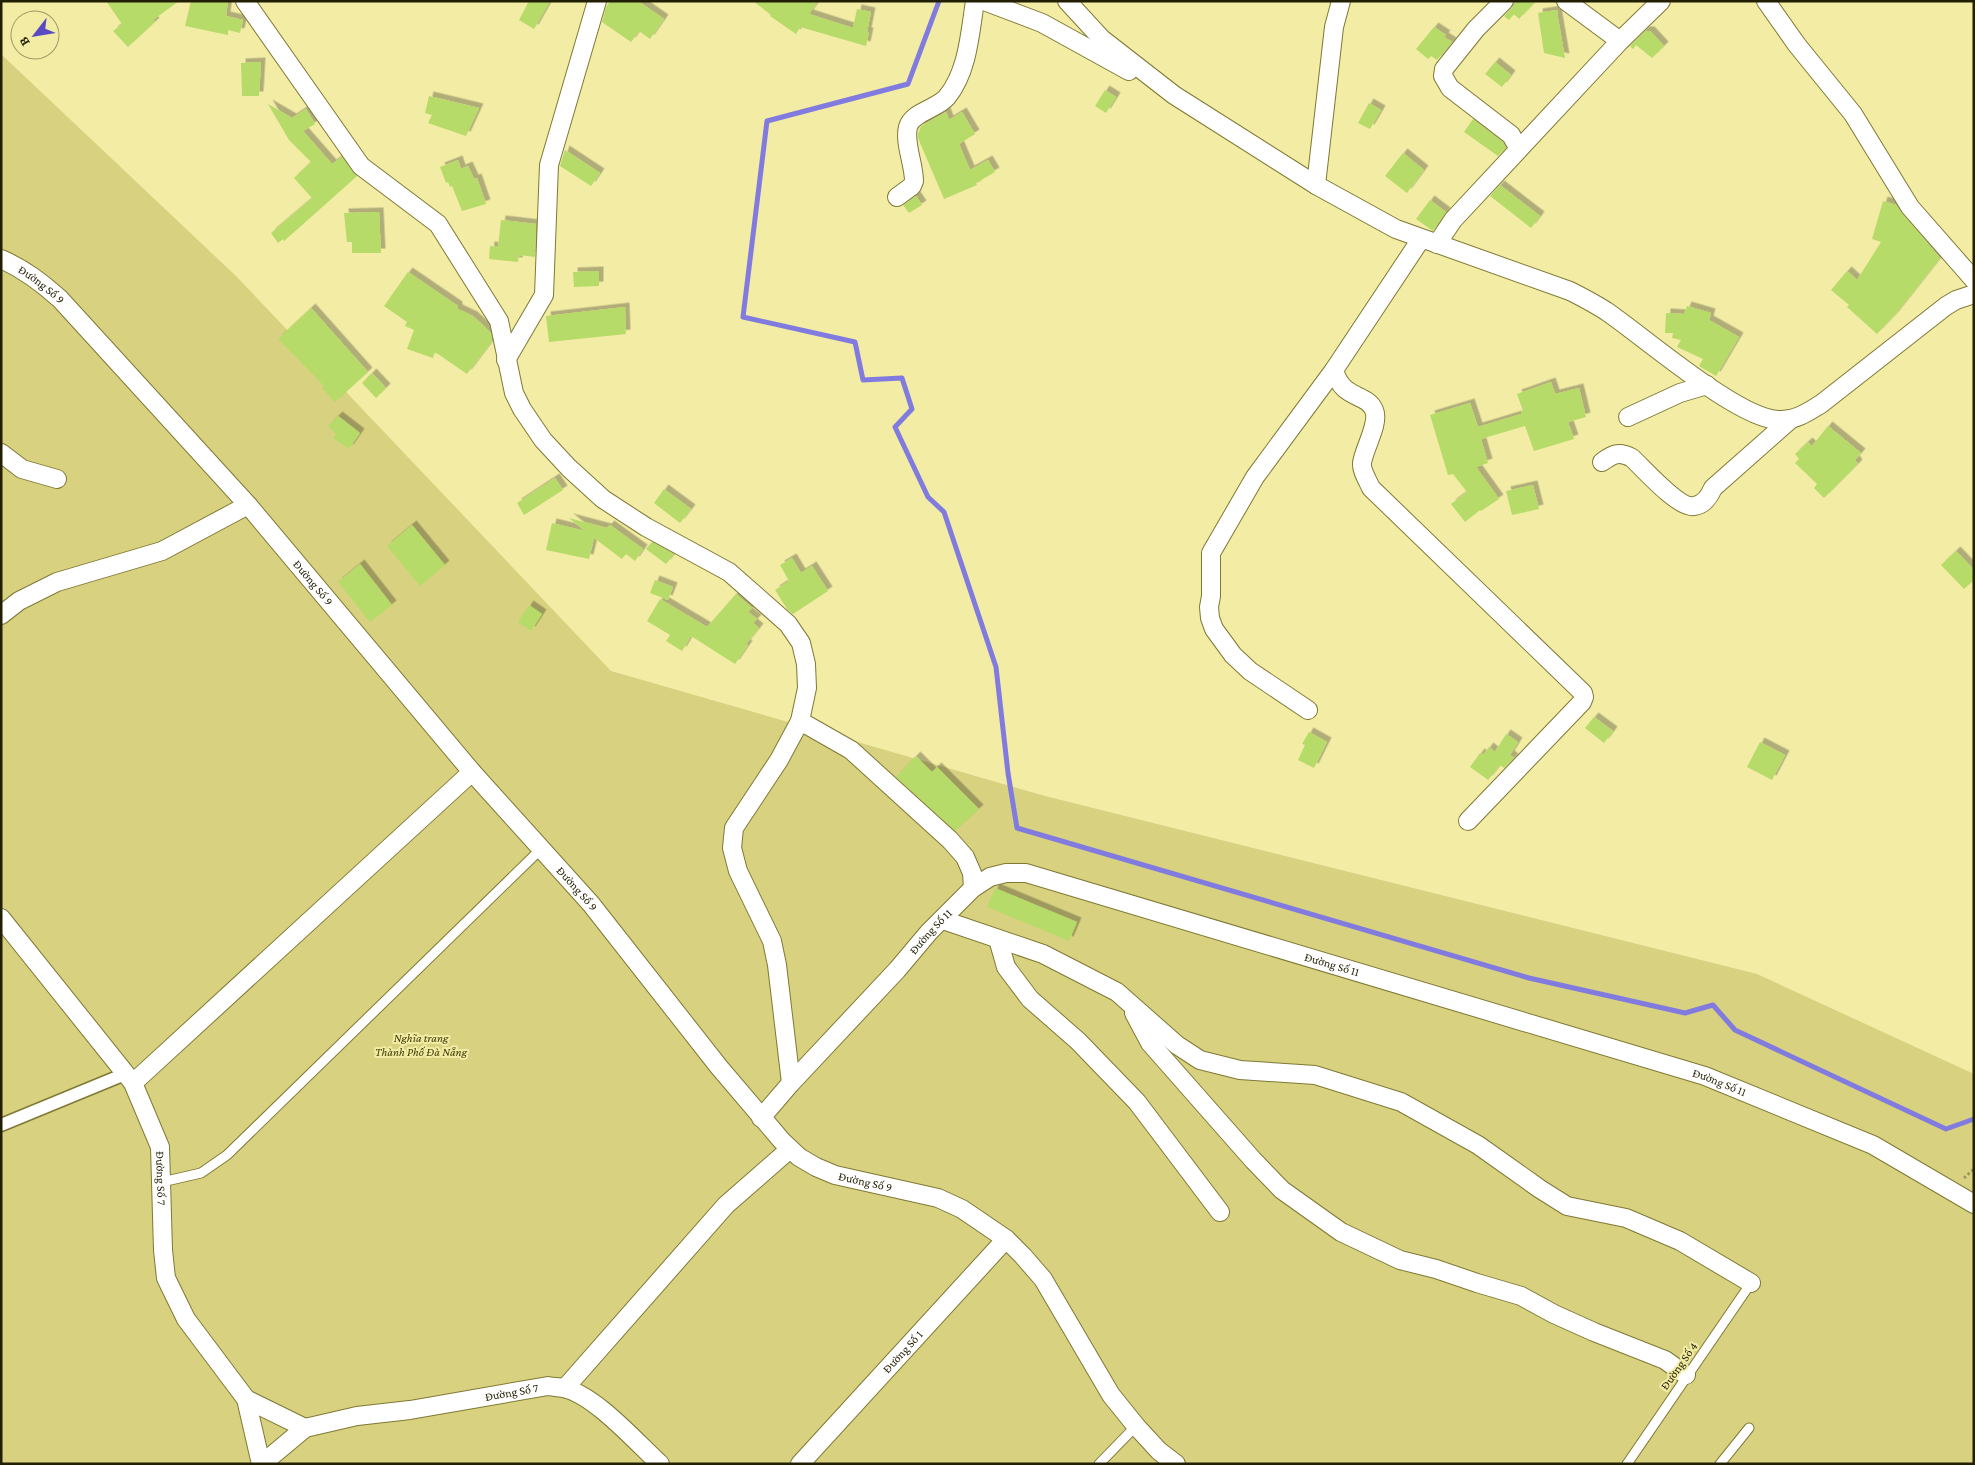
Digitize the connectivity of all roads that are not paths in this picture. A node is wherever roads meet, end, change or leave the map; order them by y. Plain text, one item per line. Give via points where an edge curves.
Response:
1 (245, 1) edge
2 (597, 1) edge
3 (975, 1) edge
4 (984, 1) edge
5 (1067, 1) edge
6 (1340, 1) edge
7 (1504, 1) edge
8 (1566, 1) edge
9 (1661, 1) edge
10 (1766, 1) edge
11 (1620, 41) junction
12 (1174, 95) junction
13 (1519, 149) junction
14 (1316, 185) junction
15 (897, 197) dead end
16 (1429, 242) junction
17 (1, 259) edge
18 (1974, 280) edge
19 (1974, 294) edge
20 (506, 360) junction
21 (1334, 370) junction
22 (1707, 385) junction
23 (1628, 417) dead end
24 (1791, 420) junction
25 (1, 453) edge
26 (1602, 462) dead end
27 (57, 479) dead end
28 (248, 505) junction
29 (1, 615) edge
30 (1308, 710) dead end
31 (800, 721) junction
32 (472, 772) junction
33 (1468, 821) dead end
34 (542, 848) junction
35 (973, 888) junction
36 (1, 918) edge
37 (942, 920) junction
38 (998, 938) junction
39 (1129, 1003) junction
40 (129, 1079) junction
41 (791, 1083) junction
42 (760, 1118) junction
43 (1, 1125) edge
44 (790, 1150) junction
45 (162, 1182) junction
46 (1974, 1204) edge
47 (1220, 1212) dead end
48 (1006, 1239) junction
49 (1751, 1282) joint
50 (1686, 1376) junction
51 (565, 1388) junction
52 (246, 1399) junction
53 (1136, 1426) junction
54 (305, 1428) junction
55 (1749, 1428) dead end
56 (261, 1464) edge
57 (660, 1464) edge
58 (800, 1464) edge
59 (1099, 1464) edge
60 (1176, 1464) edge
61 (1627, 1464) edge
62 (1720, 1464) edge

1 - 20 street via 361,166 438,224 499,321
2 - 20 street via 549,165 544,295
3 - 15 street via 966,53 954,87 940,104 916,116 908,124 914,181
4 - 12 street via 1042,23
5 - 12 street via 1102,38
6 - 14 street via 1334,27
7 - 13 street via 1476,29 1444,69 1443,76 1454,92 1510,135
8 - 11 street
9 - 11 street
10 - 18 street via 1852,114 1910,207
11 - 13 street
12 - 14 street
13 - 16 street
14 - 16 street via 1378,220
16 - 21 street
16 - 22 street via 1570,291 1606,311
17 - 28 street, Đường Số 9 via 39,280 60,299
19 - 24 street via 1946,306 1821,404
20 - 31 street via 514,393 522,409 543,440 576,474 603,499 646,527 729,572 788,624 801,643 806,664 807,688
21 - 30 street via 1255,478 1211,553 1212,596 1209,607 1214,629 1250,671
21 - 33 street via 1345,391 1368,403 1374,410 1376,420 1362,464 1371,488 1580,688 1584,697
22 - 23 street via 1680,393
22 - 24 street via 1761,417
24 - 26 street via 1713,488 1707,500 1694,506 1686,506 1677,500 1624,454 1618,453
25 - 27 street via 22,469
28 - 29 street via 162,552 57,582 19,601
28 - 32 street, Đường Số 9
31 - 35 street via 851,750 950,840 965,857 972,872
31 - 41 street via 779,760 734,828 732,848 738,871 772,942 778,965
32 - 34 street, Đường Số 9
32 - 40 street
34 - 42 street, Đường Số 9 via 591,904
34 - 45 lane via 227,1155 201,1173
35 - 37 street, Đường Số 11
35 - 46 street, Đường Số 11 via 990,877 1026,873 1674,1066 1873,1145
36 - 40 street, Đường Số 7
37 - 38 street
37 - 41 street, Đường Số 11
38 - 39 street via 1043,954 1117,992
38 - 47 street via 1006,967 1030,999 1078,1041 1136,1102
39 - 49 street via 1200,1060 1240,1070 1315,1075 1401,1102 1478,1145 1567,1206 1626,1218 1680,1241
39 - 50 street via 1150,1043 1253,1160 1282,1190 1335,1228 1400,1260 1521,1296 1594,1332 1665,1360
40 - 43 street
40 - 45 street, Đường Số 7 via 160,1147
41 - 42 street, Đường Số 11
42 - 44 street, Đường Số 9
44 - 48 street, Đường Số 9 via 835,1175 938,1198 962,1209
44 - 51 street via 726,1205
45 - 52 street, Đường Số 7 via 166,1278 186,1318
48 - 53 street, Đường Số 9 via 1043,1279 1111,1395
48 - 58 street, Đường Số 1
49 - 50 lane, Đường Số 4
50 - 61 lane, Đường Số 4
51 - 54 street, Đường Số 7 via 532,1387 410,1410 357,1416
51 - 57 street, Đường Số 7 via 602,1411
52 - 54 street
52 - 56 street, Đường Số 7
53 - 59 lane
53 - 60 street, Đường Số 9
54 - 56 street, Đường Số 7
55 - 62 lane

